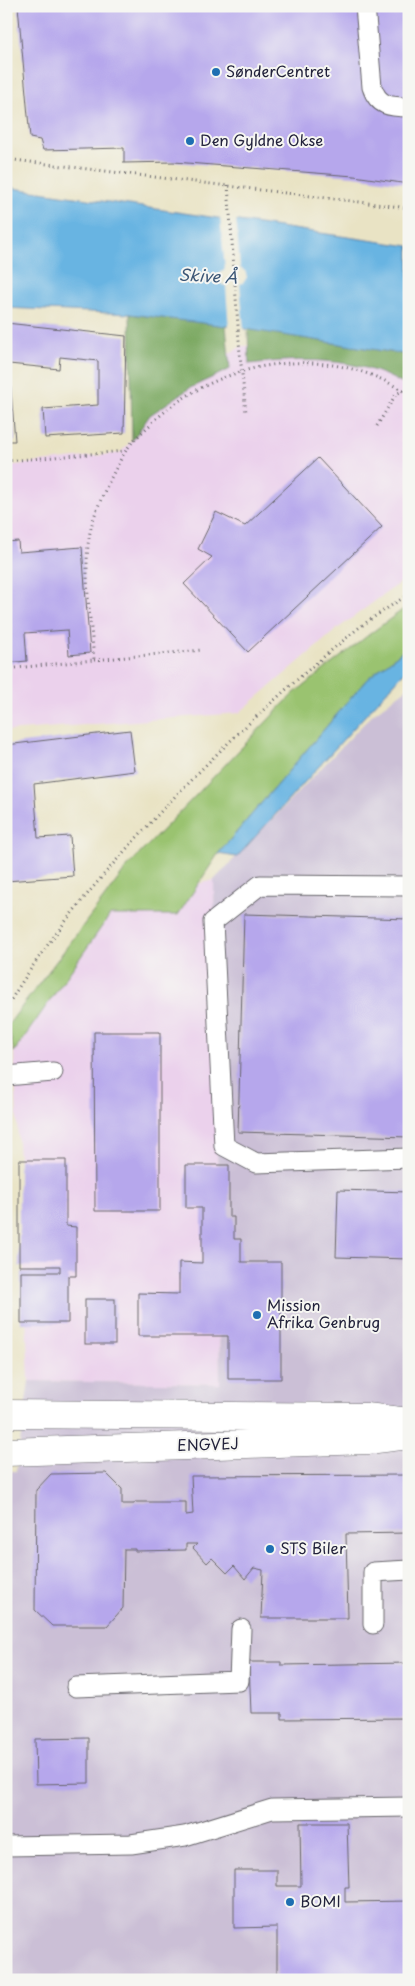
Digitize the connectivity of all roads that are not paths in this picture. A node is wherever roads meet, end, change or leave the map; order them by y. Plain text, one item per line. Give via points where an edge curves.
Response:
1 (365, 6) edge
2 (409, 107) edge
3 (409, 886) edge
4 (53, 1072) dead end
5 (6, 1076) edge
6 (409, 1158) edge
7 (6, 1414) edge
8 (409, 1422) edge
9 (409, 1435) edge
10 (6, 1452) edge
11 (409, 1570) edge
12 (373, 1624) dead end
13 (241, 1629) dead end
14 (76, 1687) dead end
15 (409, 1807) edge
16 (6, 1846) edge

1 - 2 lane via 374,94 383,104
3 - 6 lane via 260,885 213,922 224,1146 256,1163
4 - 5 lane
7 - 8 street, ENGVEJ via 366,1417
9 - 10 street, ENGVEJ via 368,1440
11 - 12 lane via 373,1572
13 - 14 lane via 239,1681
15 - 16 lane via 272,1809 186,1836 132,1844

